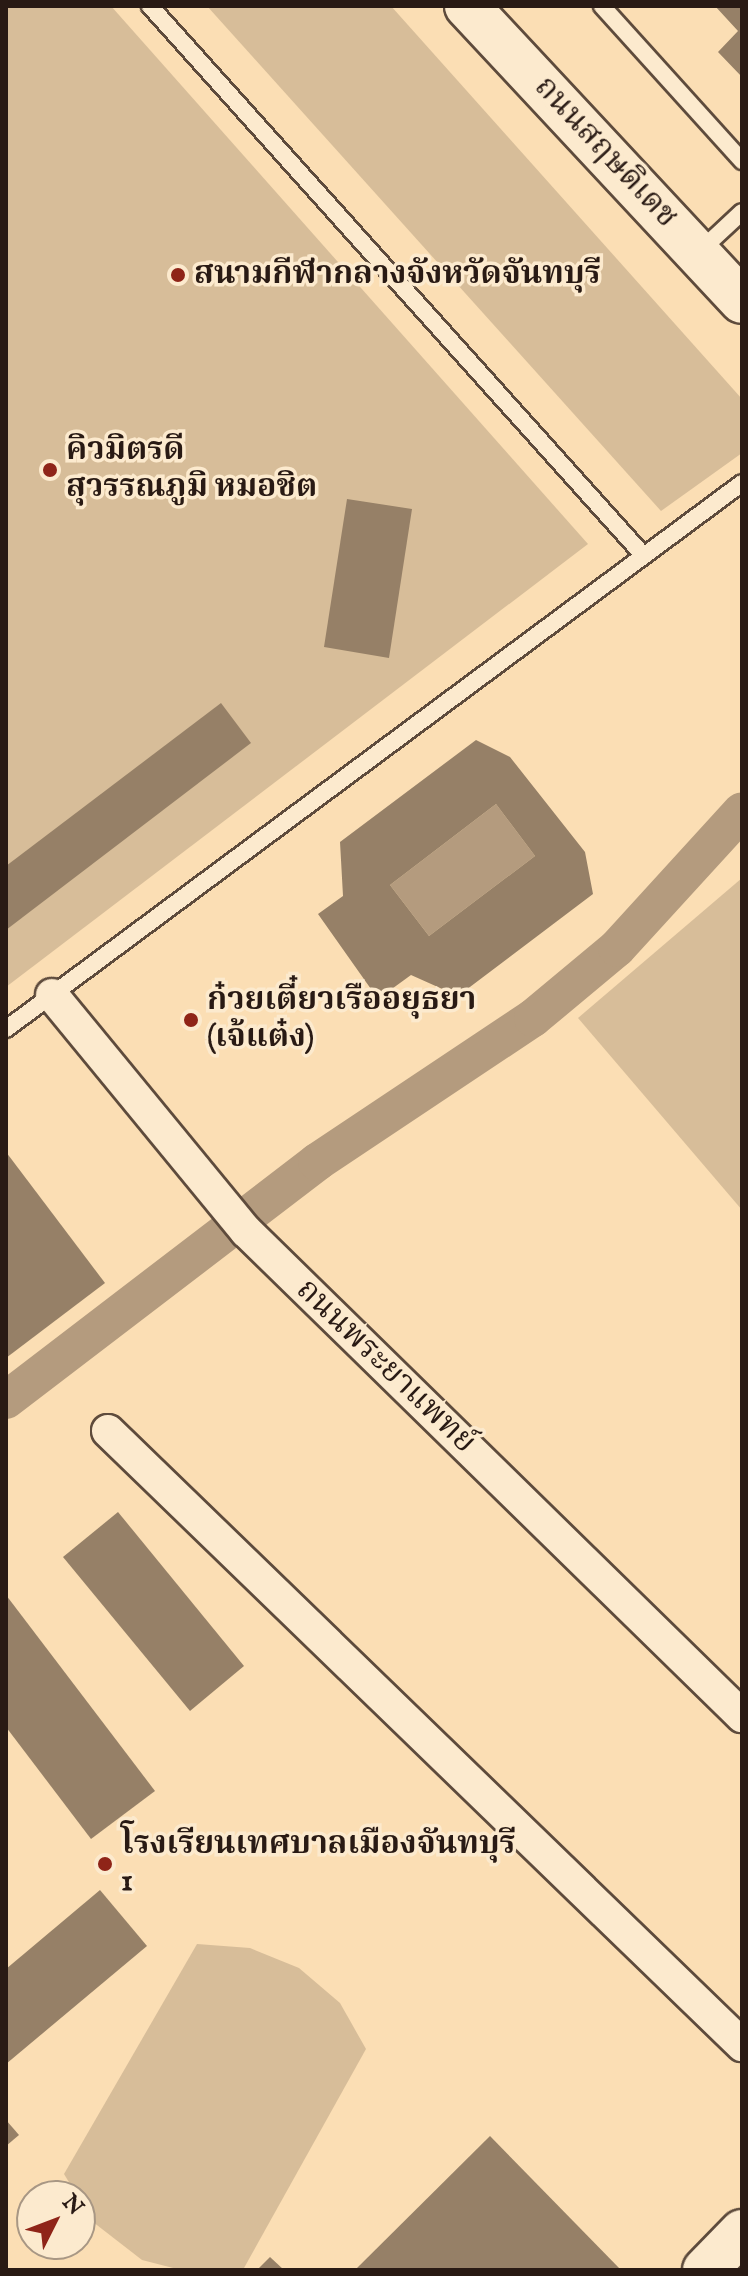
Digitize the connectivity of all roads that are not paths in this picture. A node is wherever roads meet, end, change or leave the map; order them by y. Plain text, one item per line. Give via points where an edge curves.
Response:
1 (150, 6) edge
2 (467, 6) edge
3 (602, 6) edge
4 (742, 161) edge
5 (742, 212) edge
6 (698, 253) junction
7 (742, 301) edge
8 (742, 483) edge
9 (644, 556) junction
10 (52, 995) junction
11 (6, 1029) edge
12 (108, 1431) dead end
13 (742, 1716) edge
14 (742, 2045) edge
15 (742, 2232) edge
16 (705, 2270) edge

1 - 9 lane
2 - 6 street, ถนนสฤษดิเดช
3 - 4 lane
5 - 6 lane
6 - 7 street, ถนนสฤษดิเดช
8 - 9 lane
9 - 10 lane
10 - 11 lane
10 - 13 street, ถนนพระยาแพทย์ via 238,1221
12 - 14 street
15 - 16 street

